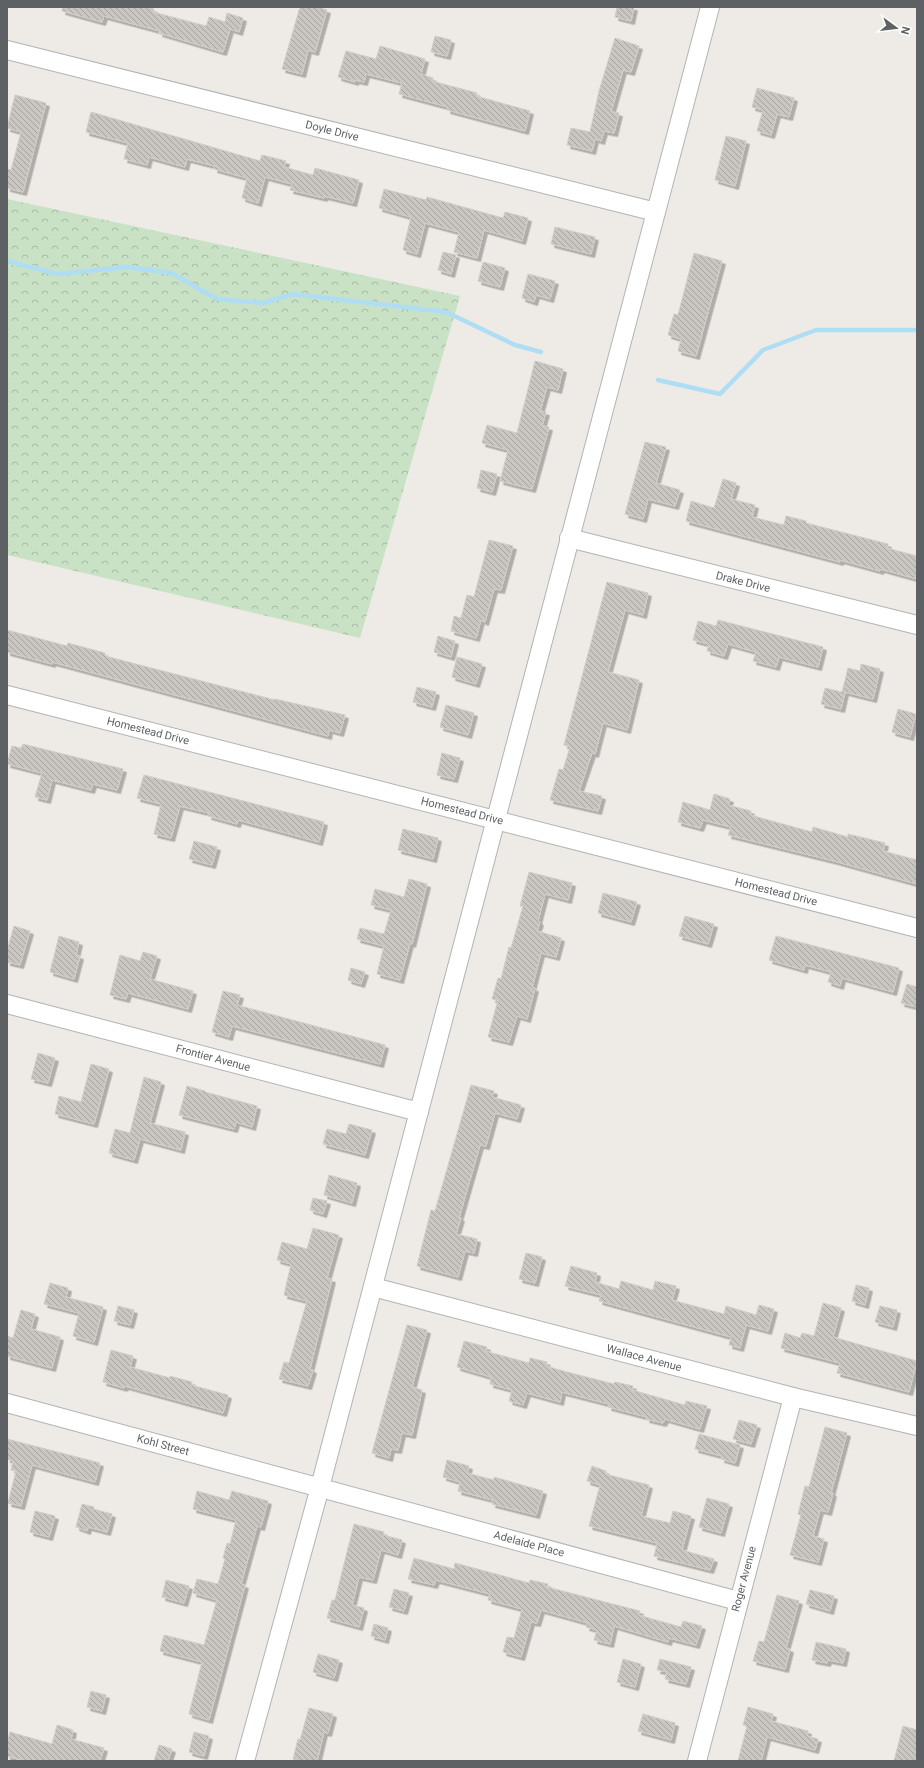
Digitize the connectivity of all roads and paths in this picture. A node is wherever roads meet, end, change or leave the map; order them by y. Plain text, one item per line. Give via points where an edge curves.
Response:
1 (710, 7) edge
2 (7, 50) edge
3 (656, 212) junction
4 (569, 538) junction
5 (917, 625) edge
6 (7, 695) edge
7 (495, 820) junction
8 (917, 928) edge
9 (7, 1004) edge
10 (419, 1112) junction
11 (372, 1286) junction
12 (793, 1397) junction
13 (7, 1403) edge
14 (917, 1426) edge
15 (320, 1487) junction
16 (738, 1601) junction
17 (245, 1761) edge
18 (697, 1761) edge

1 - 3 street
2 - 3 street, Doyle Drive
3 - 4 street
4 - 5 street, Drake Drive
4 - 7 street
6 - 7 street, Homestead Drive
7 - 8 street, Homestead Drive
7 - 10 street
9 - 10 street, Frontier Avenue
10 - 11 street
11 - 12 street, Wallace Avenue
11 - 15 street
12 - 14 street, Wallace Avenue
12 - 16 street, Roger Avenue
13 - 15 street, Kohl Street
15 - 16 street, Adelaide Place
15 - 17 street
16 - 18 street, Roger Avenue

